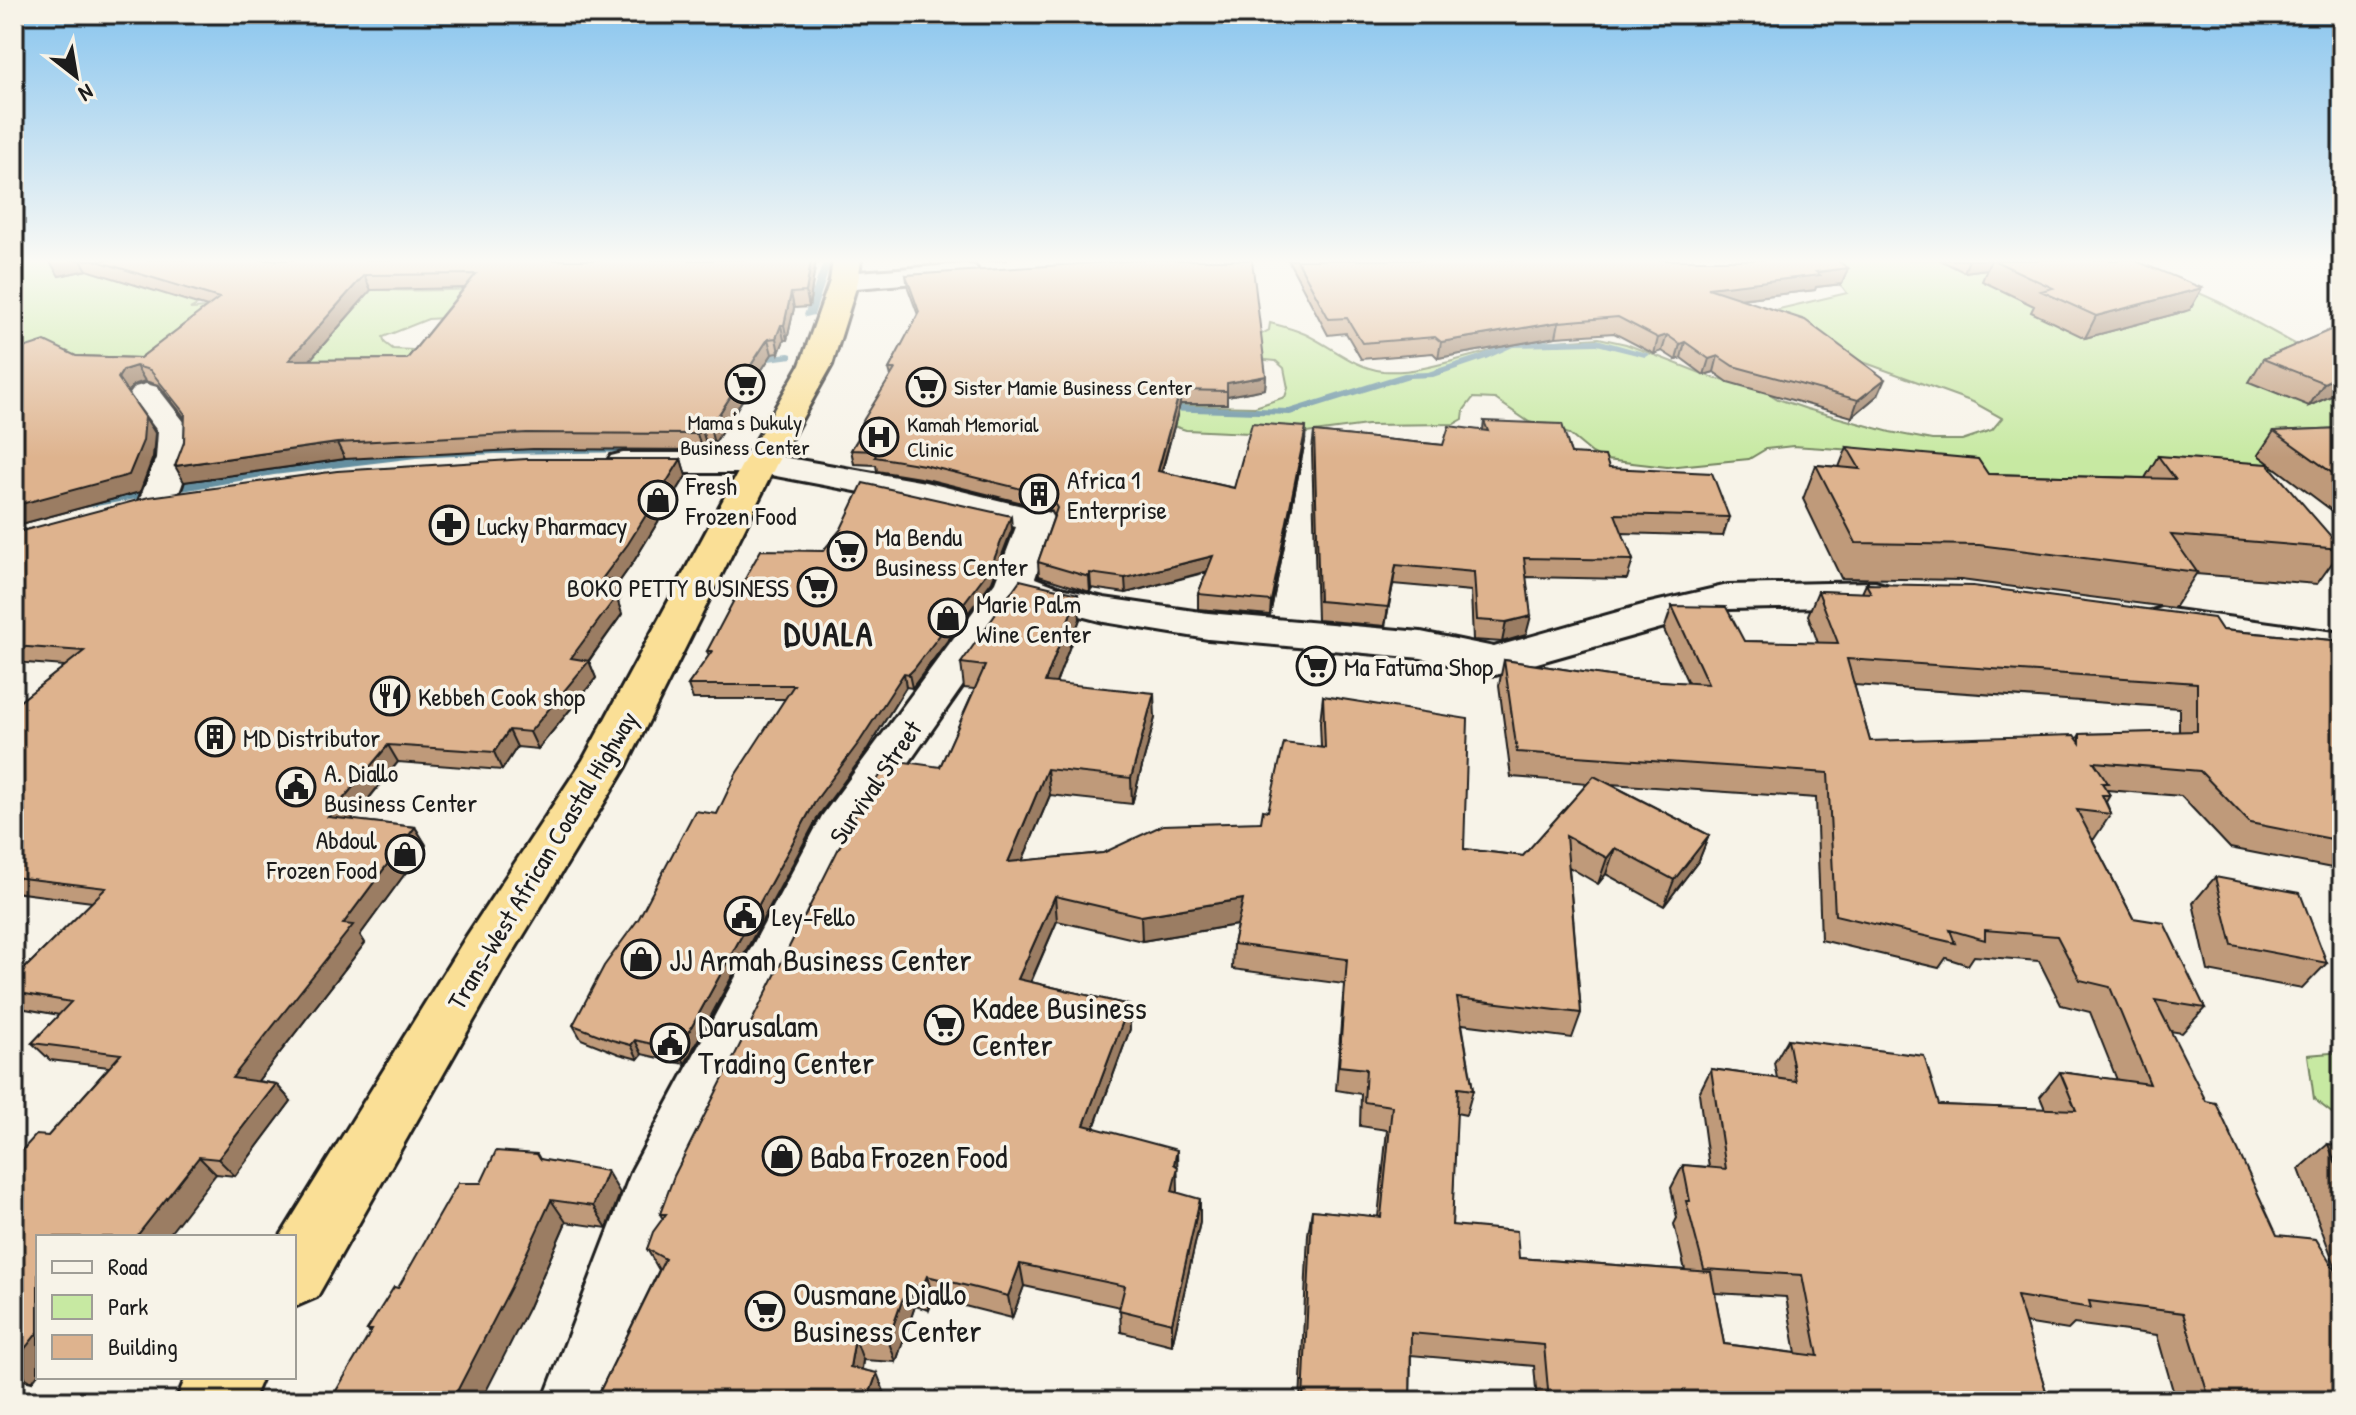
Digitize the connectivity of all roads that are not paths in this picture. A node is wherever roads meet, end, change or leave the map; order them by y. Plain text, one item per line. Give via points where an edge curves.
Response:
1 (828, 326) edge
2 (146, 394) dead end
3 (590, 463) edge
4 (760, 463) junction
5 (158, 502) edge
6 (1014, 583) junction
7 (1918, 594) edge
8 (2129, 617) edge
9 (2342, 646) edge
10 (296, 1271) edge
11 (226, 1379) edge
12 (211, 1401) edge
13 (578, 1401) edge

1 - 4 highway, Trans-West African Coastal Highway via 816,365
2 - 5 street via 175,432 173,458
3 - 4 street
4 - 6 street, Survival Street via 925,493 1037,521
4 - 10 highway, Trans-West African Coastal Highway via 603,767 485,952
6 - 7 street via 1049,598 1104,610 1208,626 1421,645 1495,661 1728,597
6 - 13 street, Survival Street via 846,816 654,1191
8 - 9 street
11 - 12 highway

